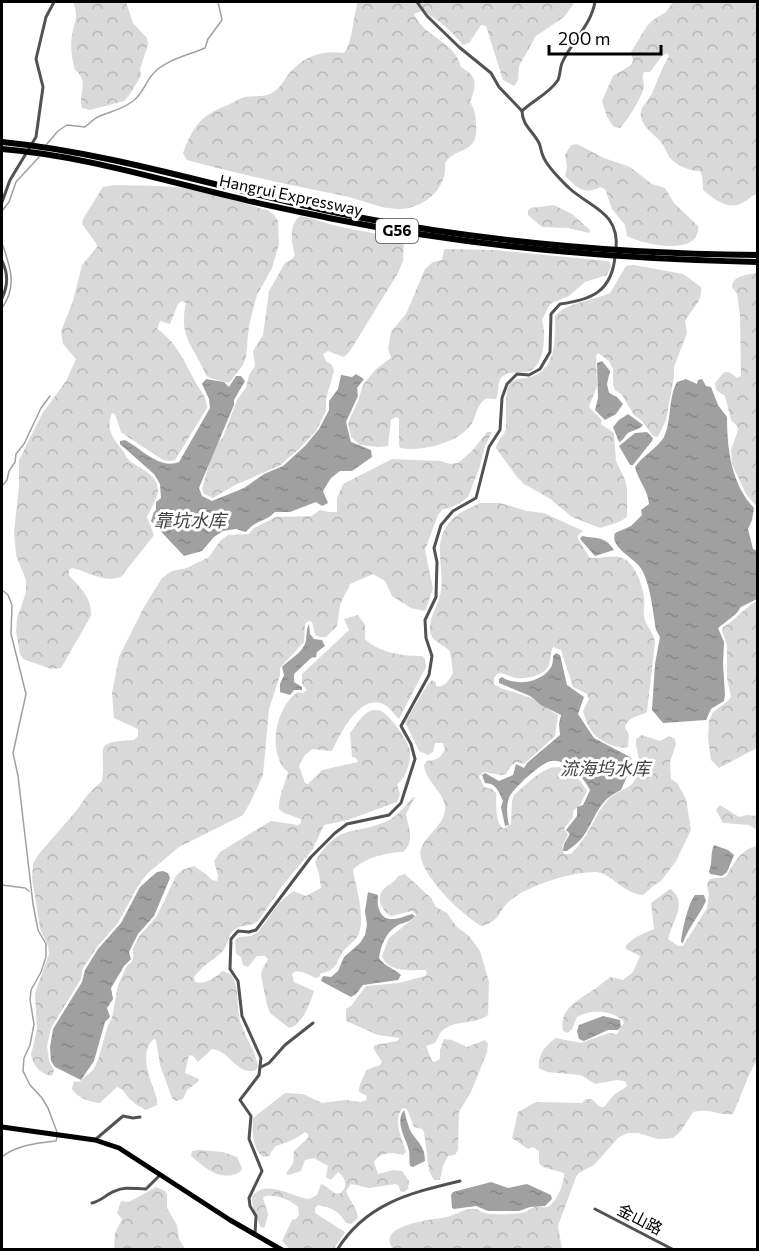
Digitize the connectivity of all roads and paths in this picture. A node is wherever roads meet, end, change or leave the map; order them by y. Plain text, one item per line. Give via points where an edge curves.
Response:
1 (54, 2) edge
2 (417, 2) edge
3 (595, 2) edge
4 (522, 111) junction
5 (2, 142) edge
6 (12, 147) junction
7 (2, 149) edge
8 (44, 151) junction
9 (2, 202) edge
10 (758, 255) edge
11 (2, 261) edge
12 (758, 262) edge
13 (2, 298) edge
14 (313, 1023) dead end
15 (261, 1067) junction
16 (140, 1117) dead end
17 (2, 1127) edge
18 (95, 1140) junction
19 (160, 1175) junction
20 (460, 1181) dead end
21 (92, 1203) dead end
22 (595, 1209) dead end
23 (255, 1234) junction
24 (282, 1250) edge
25 (337, 1250) edge
26 (674, 1250) edge

1 - 9 street via 46,17 36,59 43,87 36,137 10,180
2 - 4 street via 459,47 491,73
3 - 4 street via 592,14 562,63 559,79
4 - 15 street via 543,158 570,189 603,212 617,236 614,268 603,291 560,304 551,314 550,352 540,369 528,375 517,374 507,384 500,430 489,447 476,498 453,511 441,525 434,548 436,597 425,620 432,656 429,675 401,726 415,759 403,800 389,815 347,824 335,833 311,856 256,930 238,931 231,939 230,969 238,981 242,1016 261,1058
5 - 6 highway, Hangrui Expressway / G56
6 - 7 highway, Hangrui Expressway / G56
6 - 8 highway, Hangrui Expressway / G56
8 - 10 highway, Hangrui Expressway / G56 via 111,160 351,216 435,231 600,250
8 - 12 highway, Hangrui Expressway / G56 via 250,201 418,235 591,254
11 - 13 street via 7,275
14 - 15 street
15 - 23 street via 240,1100 251,1116 249,1139 262,1171 249,1198 256,1216
16 - 18 street via 123,1116
17 - 18 main road
18 - 19 main road via 119,1148
19 - 21 street via 146,1189 117,1190
19 - 23 main road
20 - 25 street via 405,1195 374,1212 352,1229
22 - 26 street, 金山路
23 - 24 main road

